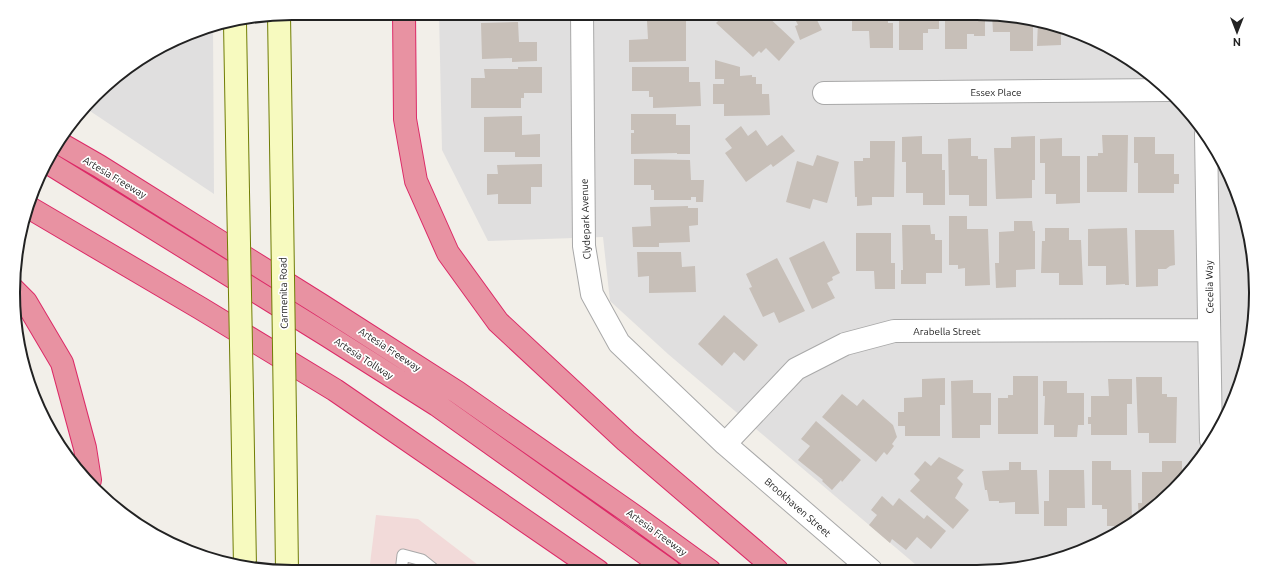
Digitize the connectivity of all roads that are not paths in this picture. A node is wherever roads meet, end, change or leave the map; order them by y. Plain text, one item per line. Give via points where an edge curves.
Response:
1 (404, 20) edge
2 (582, 20) edge
3 (279, 21) edge
4 (235, 26) edge
5 (1158, 90) edge
6 (824, 93) dead end
7 (63, 146) edge
8 (1206, 146) edge
9 (52, 165) edge
10 (33, 210) edge
11 (20, 296) edge
12 (1210, 330) junction
13 (1211, 431) edge
14 (725, 444) junction
15 (89, 473) edge
16 (245, 561) edge
17 (287, 565) edge
18 (402, 565) edge
19 (428, 565) edge
20 (589, 565) edge
21 (662, 565) edge
22 (702, 565) edge
23 (771, 565) edge
24 (865, 565) edge

1 - 23 highway via 405,119 416,181 448,254 498,322 626,441
2 - 14 street, Clydepark Avenue via 584,246 592,294 619,343
3 - 17 main road, Carmenita Road, bridge
4 - 16 main road, bridge
5 - 6 street, Essex Place
7 - 22 highway, Artesia Freeway via 322,305 457,392
8 - 12 street, Cecelia Way
9 - 21 highway, Artesia Tollway via 437,406
10 - 20 highway via 335,390
11 - 15 highway via 62,363 85,448
12 - 13 street, Cecelia Way
12 - 14 street, Arabella Street via 894,332 844,344 796,369
14 - 24 street, Brookhaven Street
18 - 19 lane via 403,555 422,560

